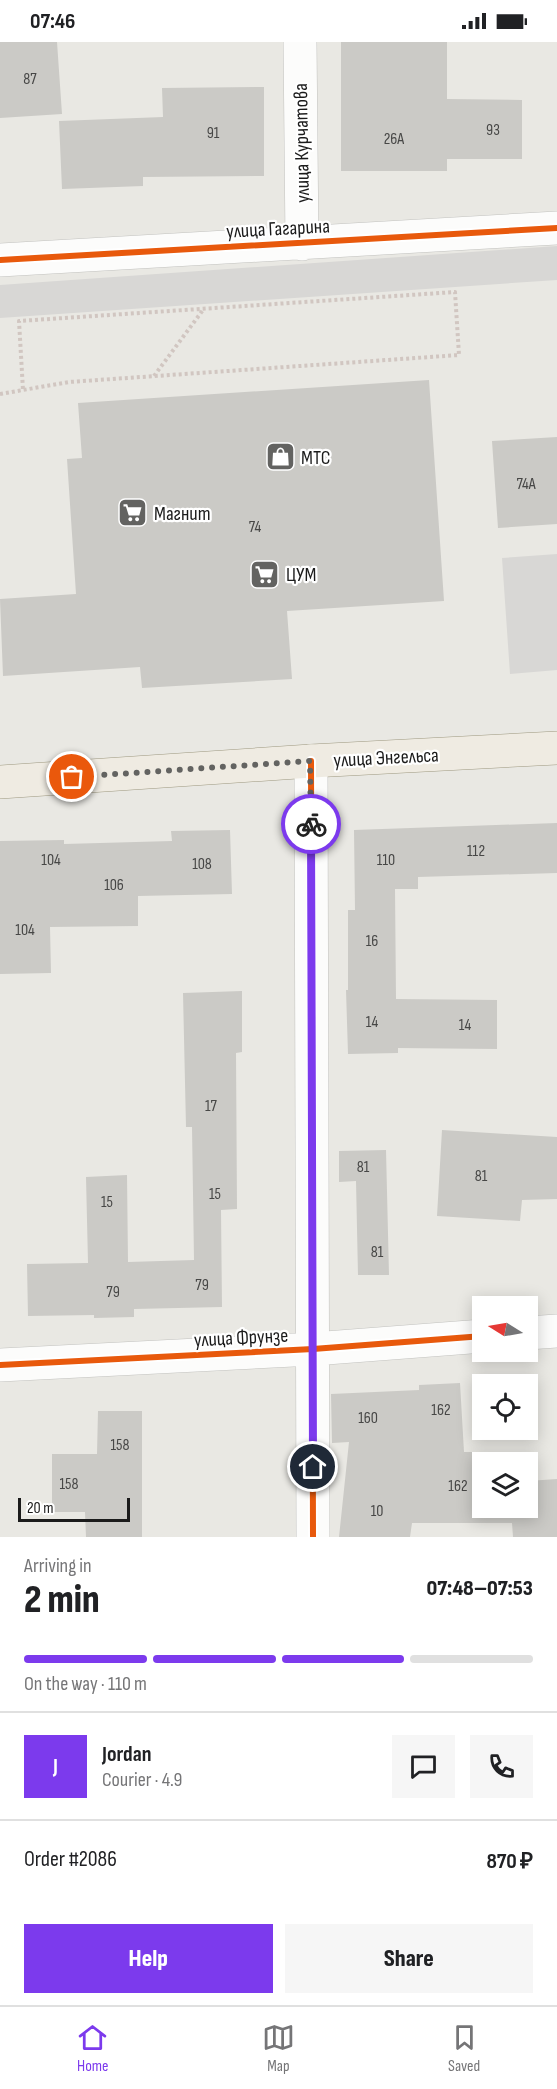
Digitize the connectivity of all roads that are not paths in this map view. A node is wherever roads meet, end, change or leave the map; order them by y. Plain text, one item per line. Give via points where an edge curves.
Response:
1 (300, 42) edge
2 (557, 228) edge
3 (302, 244) junction
4 (0, 260) edge
5 (557, 747) edge
6 (310, 761) junction
7 (0, 782) edge
8 (557, 1331) edge
9 (538, 1332) edge
10 (472, 1337) edge
11 (313, 1350) junction
12 (0, 1365) edge
13 (313, 1537) edge

1 - 3 street, улица Курчатова
2 - 3 street, улица Гагарина
3 - 4 street, улица Гагарина
5 - 6 main road, улица Энгельса
6 - 7 main road, улица Энгельса
6 - 11 street
8 - 9 street
10 - 11 street, улица Фрунзе
11 - 12 street, улица Фрунзе
11 - 13 street

